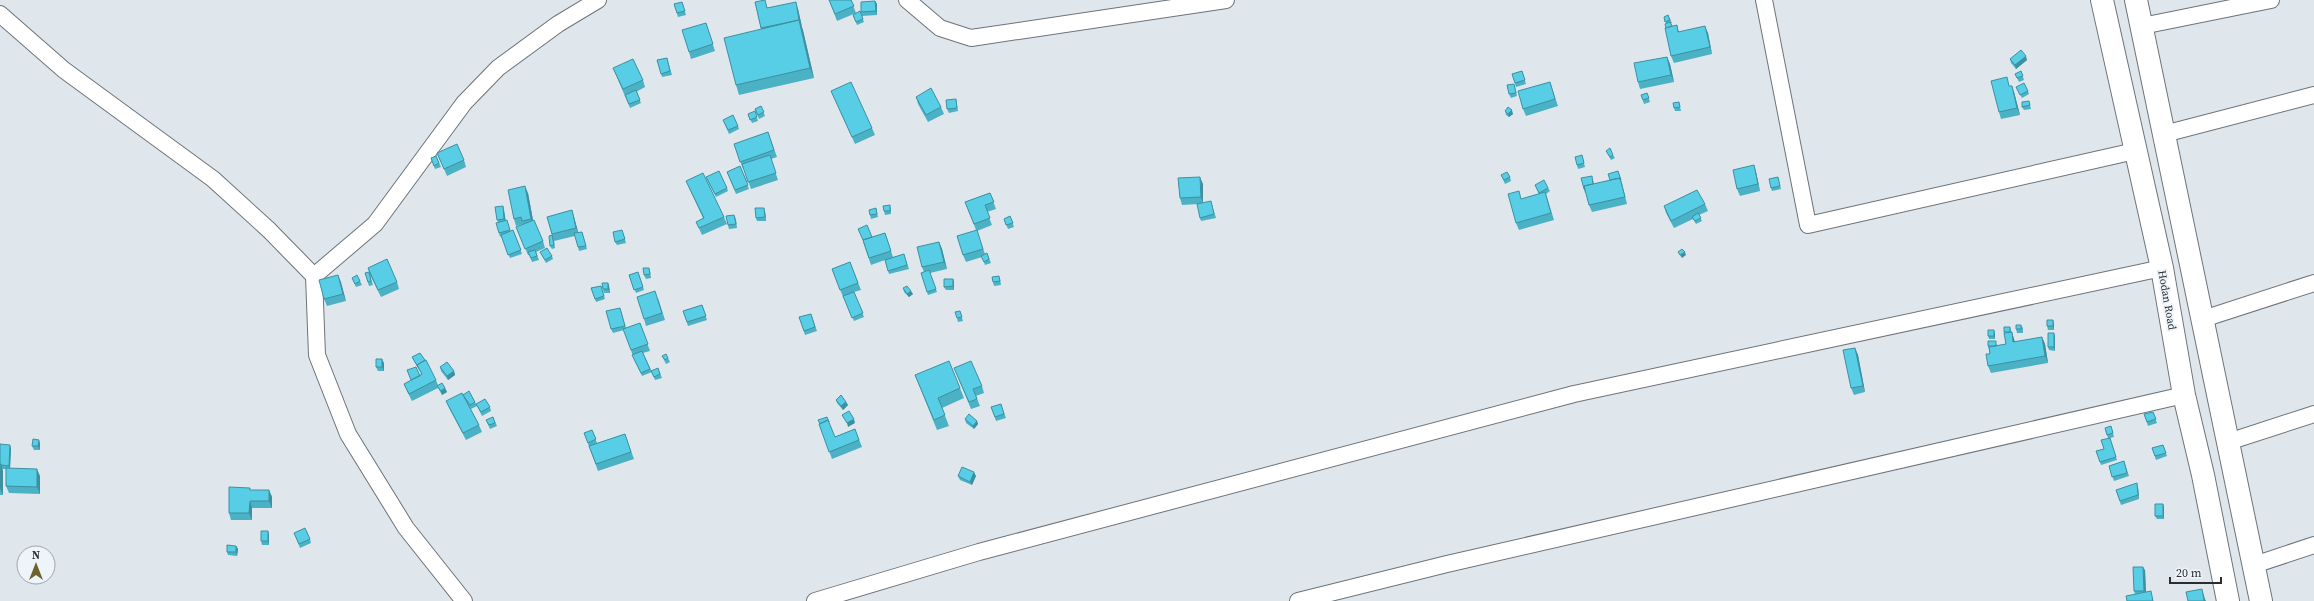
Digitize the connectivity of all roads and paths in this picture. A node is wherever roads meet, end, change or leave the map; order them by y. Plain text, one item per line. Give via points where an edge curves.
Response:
1 (598, 0) edge
2 (907, 0) edge
3 (1226, 0) edge
4 (1764, 0) edge
5 (2102, 0) edge
6 (2136, 0) edge
7 (2271, 0) edge
8 (0, 14) edge
9 (2142, 26) junction
10 (2314, 95) edge
11 (2164, 134) junction
12 (2136, 151) junction
13 (2162, 268) junction
14 (314, 276) junction
15 (2314, 283) edge
16 (2203, 319) junction
17 (2184, 395) junction
18 (2314, 414) edge
19 (2228, 442) junction
20 (2314, 545) edge
21 (2254, 565) junction
22 (464, 601) edge
23 (814, 601) edge
24 (1298, 601) edge
25 (2228, 601) edge
26 (2262, 601) edge

1 - 14 street via 558,24 498,68 464,102 375,224
2 - 3 street via 940,28 971,38
4 - 12 street via 1808,225
5 - 12 main road, Hodan Road
6 - 9 main road
7 - 9 street
8 - 14 street via 64,70 213,179 270,230
9 - 11 main road
10 - 11 street
11 - 16 main road
12 - 13 main road, Hodan Road
13 - 17 main road, Hodan Road
13 - 23 street via 1574,394 979,552
14 - 22 street via 317,355 348,434 406,528
15 - 16 street
16 - 19 main road
17 - 24 street via 1447,564
17 - 25 main road, Hodan Road
18 - 19 street
19 - 21 main road
20 - 21 street
21 - 26 main road

